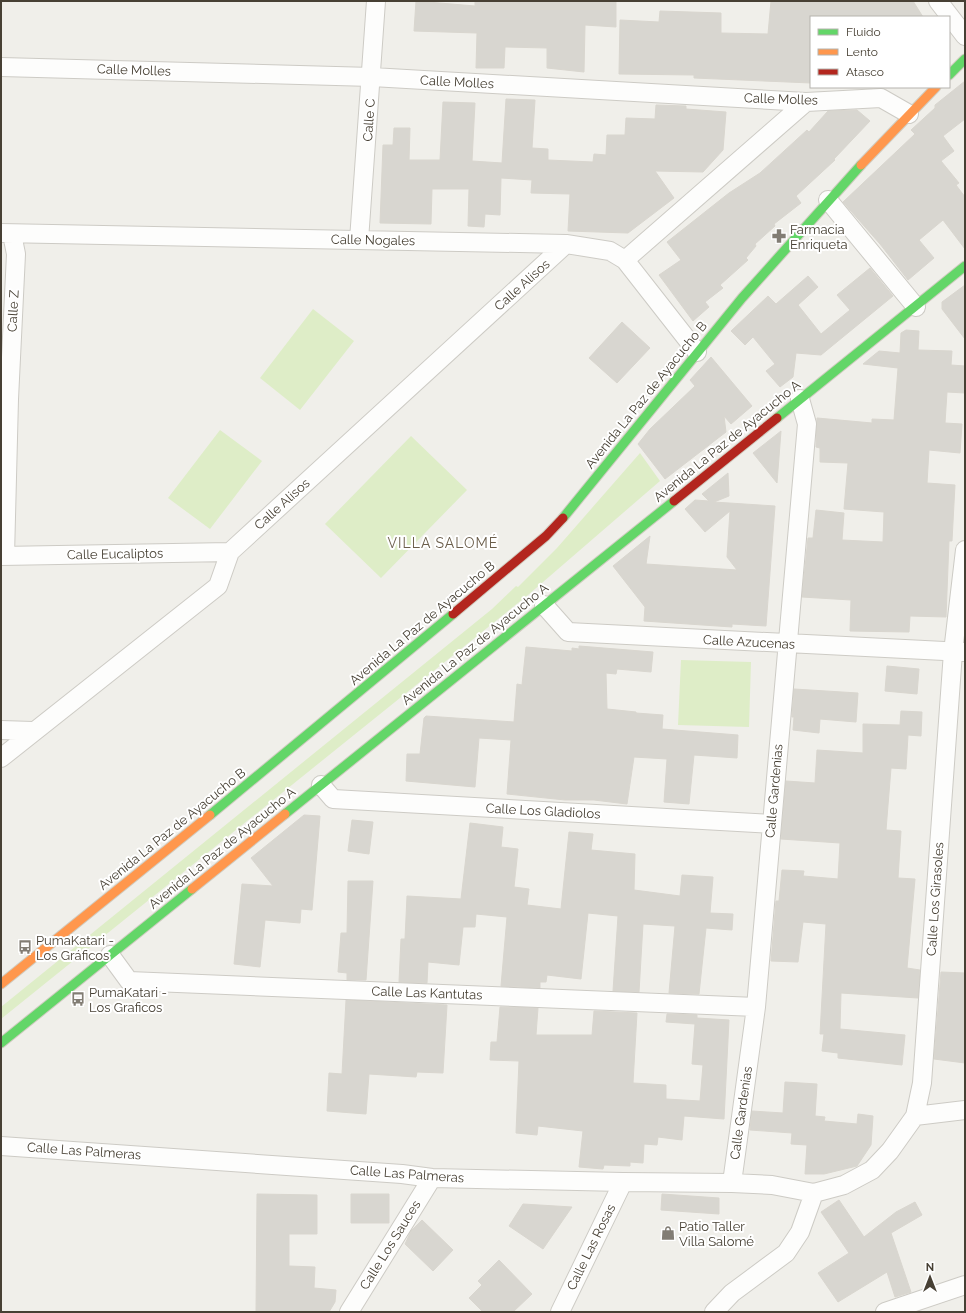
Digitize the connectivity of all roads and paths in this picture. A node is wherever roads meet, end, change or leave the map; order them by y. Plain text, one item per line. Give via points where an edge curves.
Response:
1 (376, 1) edge
2 (938, 1) edge
3 (950, 16) edge
4 (950, 17) edge
5 (965, 36) edge
6 (965, 59) edge
7 (1, 67) edge
8 (950, 74) edge
9 (372, 77) junction
10 (935, 88) edge
11 (806, 102) junction
12 (909, 114) junction
13 (828, 200) junction
14 (7, 233) edge
15 (359, 240) junction
16 (566, 244) junction
17 (625, 260) junction
18 (965, 266) edge
19 (916, 307) junction
20 (697, 352) junction
21 (5, 399) edge
22 (800, 399) junction
23 (965, 550) edge
24 (230, 552) junction
25 (3, 556) edge
26 (544, 605) junction
27 (787, 644) junction
28 (959, 652) edge
29 (1, 730) edge
30 (33, 731) junction
31 (1, 758) edge
32 (321, 785) junction
33 (771, 824) junction
34 (110, 955) junction
35 (1, 984) edge
36 (756, 1007) junction
37 (1, 1043) edge
38 (965, 1110) edge
39 (915, 1116) junction
40 (1, 1146) edge
41 (432, 1178) junction
42 (623, 1182) junction
43 (732, 1183) junction
44 (814, 1194) junction
45 (965, 1285) edge
46 (349, 1312) edge
47 (560, 1312) edge
48 (714, 1312) edge
49 (885, 1312) edge

1 - 9 street, Calle C
2 - 3 street
4 - 5 street
6 - 8 main road
7 - 9 street, Calle Molles
9 - 11 street, Calle Molles
9 - 15 street, Calle C
10 - 12 main road, Avenida La Paz de Ayacucho B
11 - 12 street, Calle Molles via 881,98
11 - 17 street
12 - 13 main road, Avenida La Paz de Ayacucho B
13 - 19 street
13 - 20 main road, Avenida La Paz de Ayacucho B
14 - 15 street, Calle Nogales
14 - 21 street, Calle Z via 16,254
15 - 16 street, Calle Nogales
16 - 17 street, Calle Nogales via 610,251
16 - 24 street, Calle Alisos
17 - 20 street, Calle Nogales
18 - 19 main road, Avenida La Paz de Ayacucho A
19 - 22 main road, Avenida La Paz de Ayacucho A
20 - 35 main road, Avenida La Paz de Ayacucho B via 561,521 546,536 292,750
21 - 25 street, Calle Z
22 - 26 main road, Avenida La Paz de Ayacucho A
22 - 27 street, Calle Gardenias via 807,424
23 - 28 street, Calle Los Girasoles
24 - 25 street, Calle Eucaliptos
24 - 30 street, Calle Alisos via 218,586
26 - 27 street, Calle Azucenas via 568,632
26 - 32 main road, Avenida La Paz de Ayacucho A
27 - 28 street, Calle Azucenas
27 - 33 street, Calle Gardenias
28 - 39 street, Calle Los Girasoles via 922,1083
29 - 30 street
30 - 31 street, Calle Alisos
32 - 33 street, Calle Los Gladiolos via 334,799
32 - 34 main road, Avenida La Paz de Ayacucho A
33 - 36 street, Calle Gardenias
34 - 36 street, Calle Las Kantutas via 129,980
34 - 37 main road, Avenida La Paz de Ayacucho A
36 - 43 street, Calle Gardenias
38 - 39 street
39 - 44 street, Calle Los Girasoles via 890,1151 872,1170 844,1185
40 - 41 street, Calle Las Palmeras
41 - 42 street, Calle Las Palmeras
41 - 46 street, Calle Los Sauces
42 - 43 street, Calle Las Palmeras
42 - 47 street, Calle Las Rosas
43 - 44 street, Calle Las Palmeras via 772,1185
44 - 48 street via 800,1232 786,1253 732,1293
45 - 49 street

